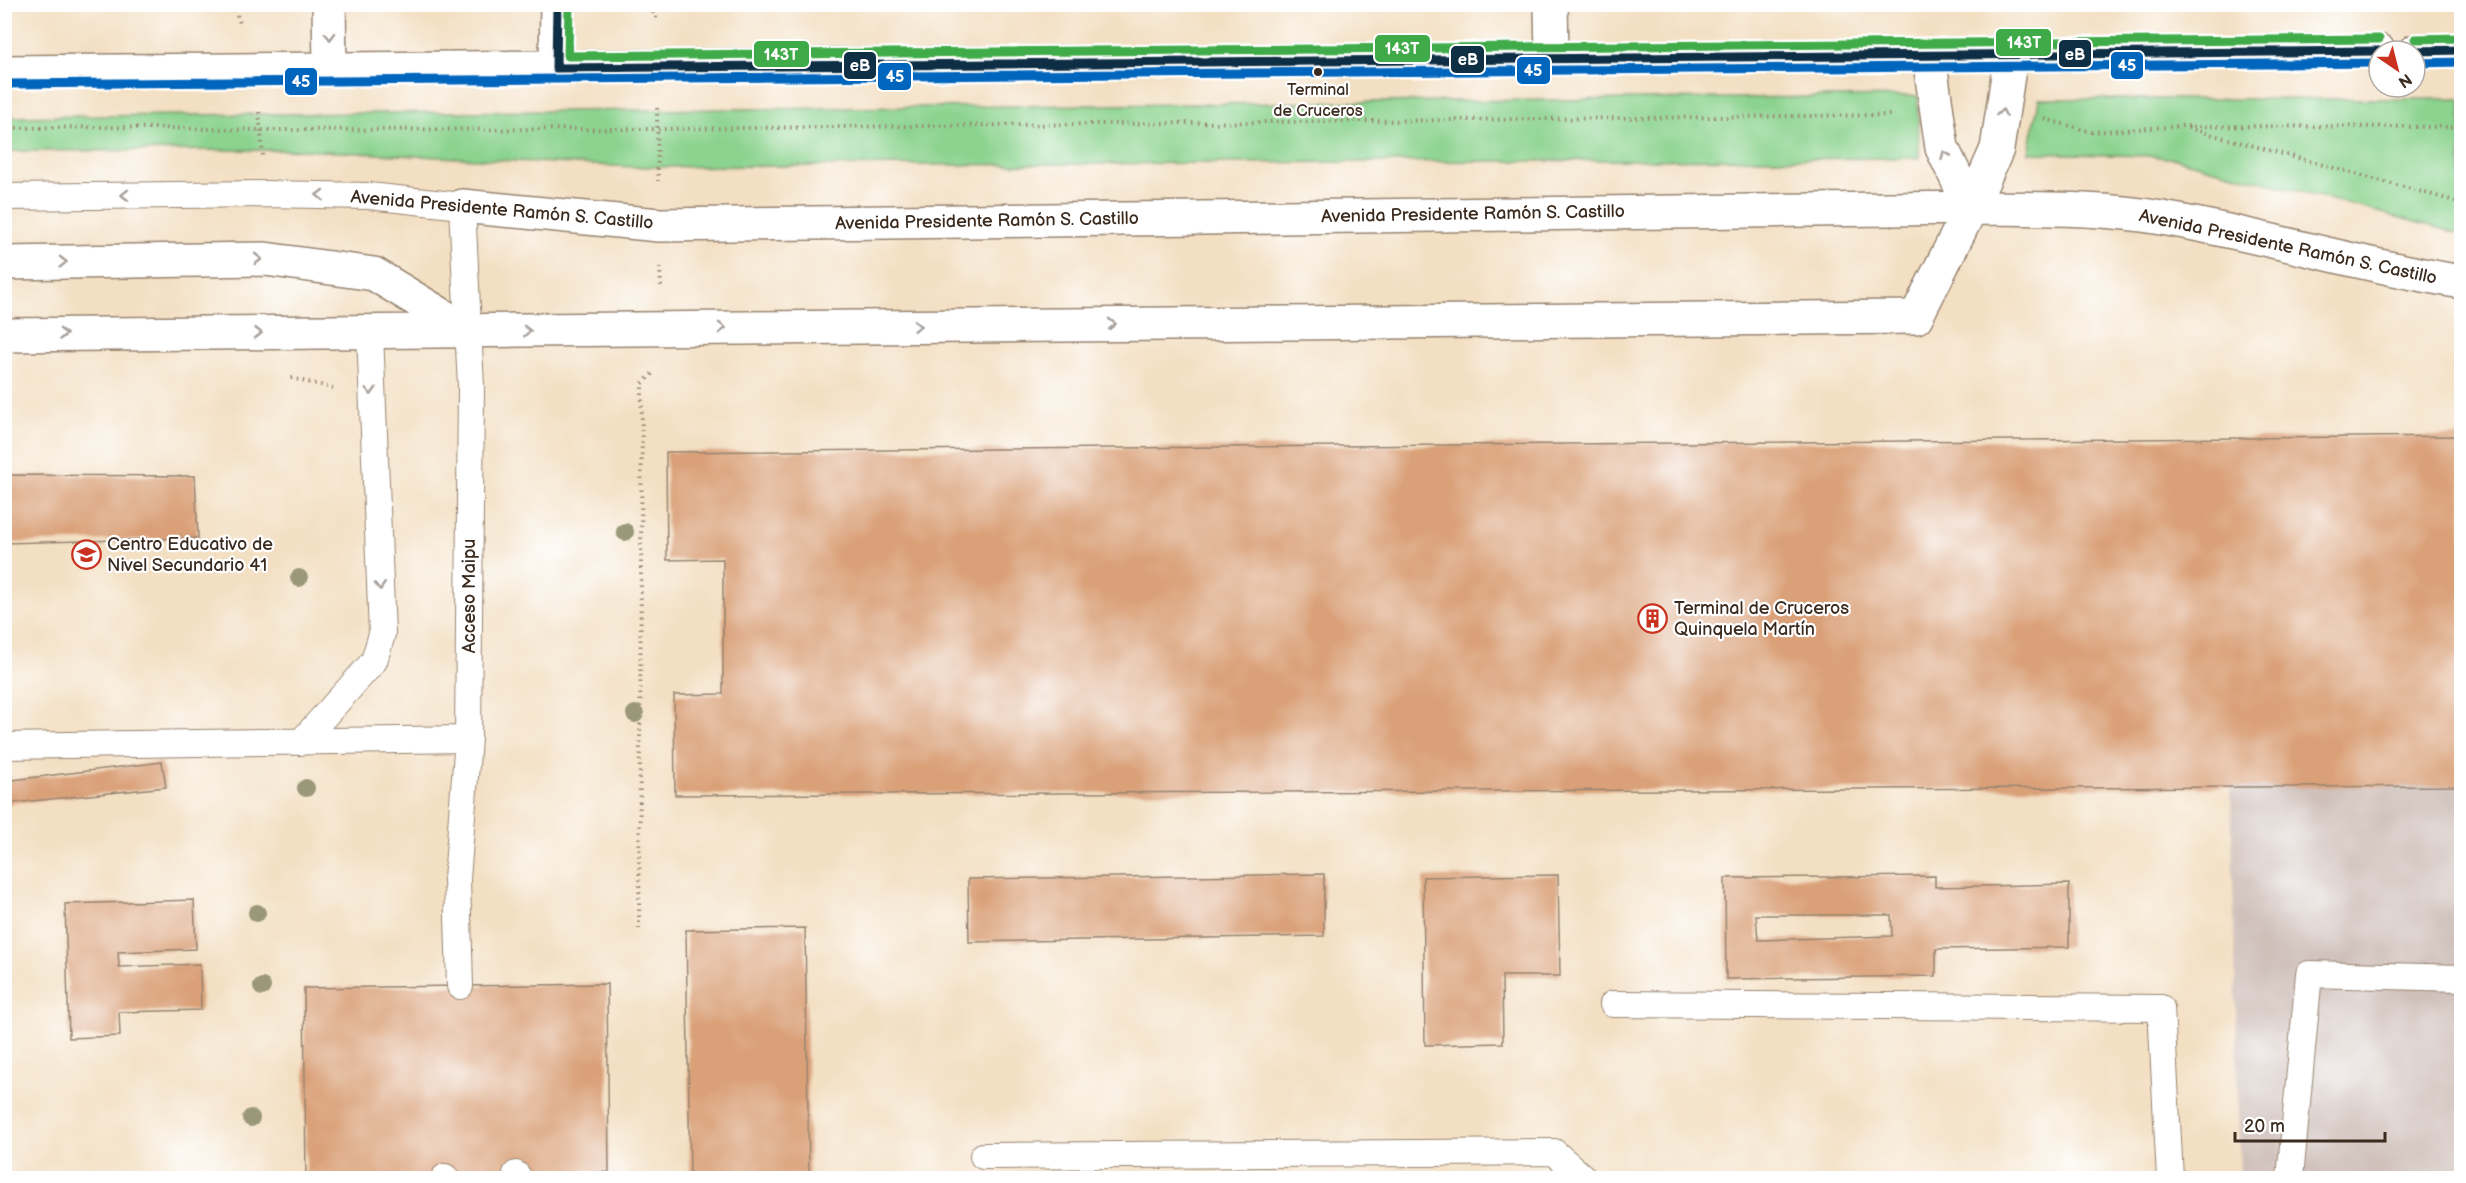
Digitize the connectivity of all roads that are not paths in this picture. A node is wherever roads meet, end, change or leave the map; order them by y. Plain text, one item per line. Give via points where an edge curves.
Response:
1 (329, 4) edge
2 (557, 4) edge
3 (1551, 4) edge
4 (2367, 51) edge
5 (2427, 51) edge
6 (2462, 51) edge
7 (2011, 55) junction
8 (1929, 56) junction
9 (1552, 58) junction
10 (330, 68) junction
11 (556, 68) junction
12 (4, 72) edge
13 (4, 196) edge
14 (462, 206) junction
15 (1971, 208) junction
16 (4, 263) edge
17 (2462, 282) edge
18 (468, 331) junction
19 (370, 332) junction
20 (4, 335) edge
21 (468, 739) junction
22 (301, 742) junction
23 (4, 746) edge
24 (2462, 978) edge
25 (460, 986) dead end
26 (1613, 1004) dead end
27 (983, 1156) dead end
28 (1584, 1179) edge
29 (2170, 1179) edge
30 (2290, 1179) edge

1 -> 10 main road
2 - 11 main road
3 - 9 main road
4 - 7 main road
5 - 6 main road
7 - 8 main road
15 -> 7 main road via 1997,149
8 - 9 main road
15 -> 8 main road via 1942,148
9 - 11 main road
10 - 11 main road
10 - 12 main road
14 -> 13 lane, Avenida Presidente Ramón S. Castillo via 357,195
14 - 15 main road, Avenida Presidente Ramón S. Castillo via 659,225
14 - 18 lane, Acceso Maipu
15 - 17 main road, Avenida Presidente Ramón S. Castillo via 2095,210 2162,218 2410,274
18 -> 15 main road via 1916,317
16 -> 18 main road via 266,259 374,274
18 - 19 main road
18 - 21 lane, Acceso Maipu
20 -> 19 main road
19 -> 22 lane via 382,634 374,661
21 - 22 lane
21 - 25 lane, Acceso Maipu via 457,879
22 - 23 lane
24 - 30 lane via 2309,974
26 - 29 lane via 2161,1008
27 - 28 lane via 1554,1152

